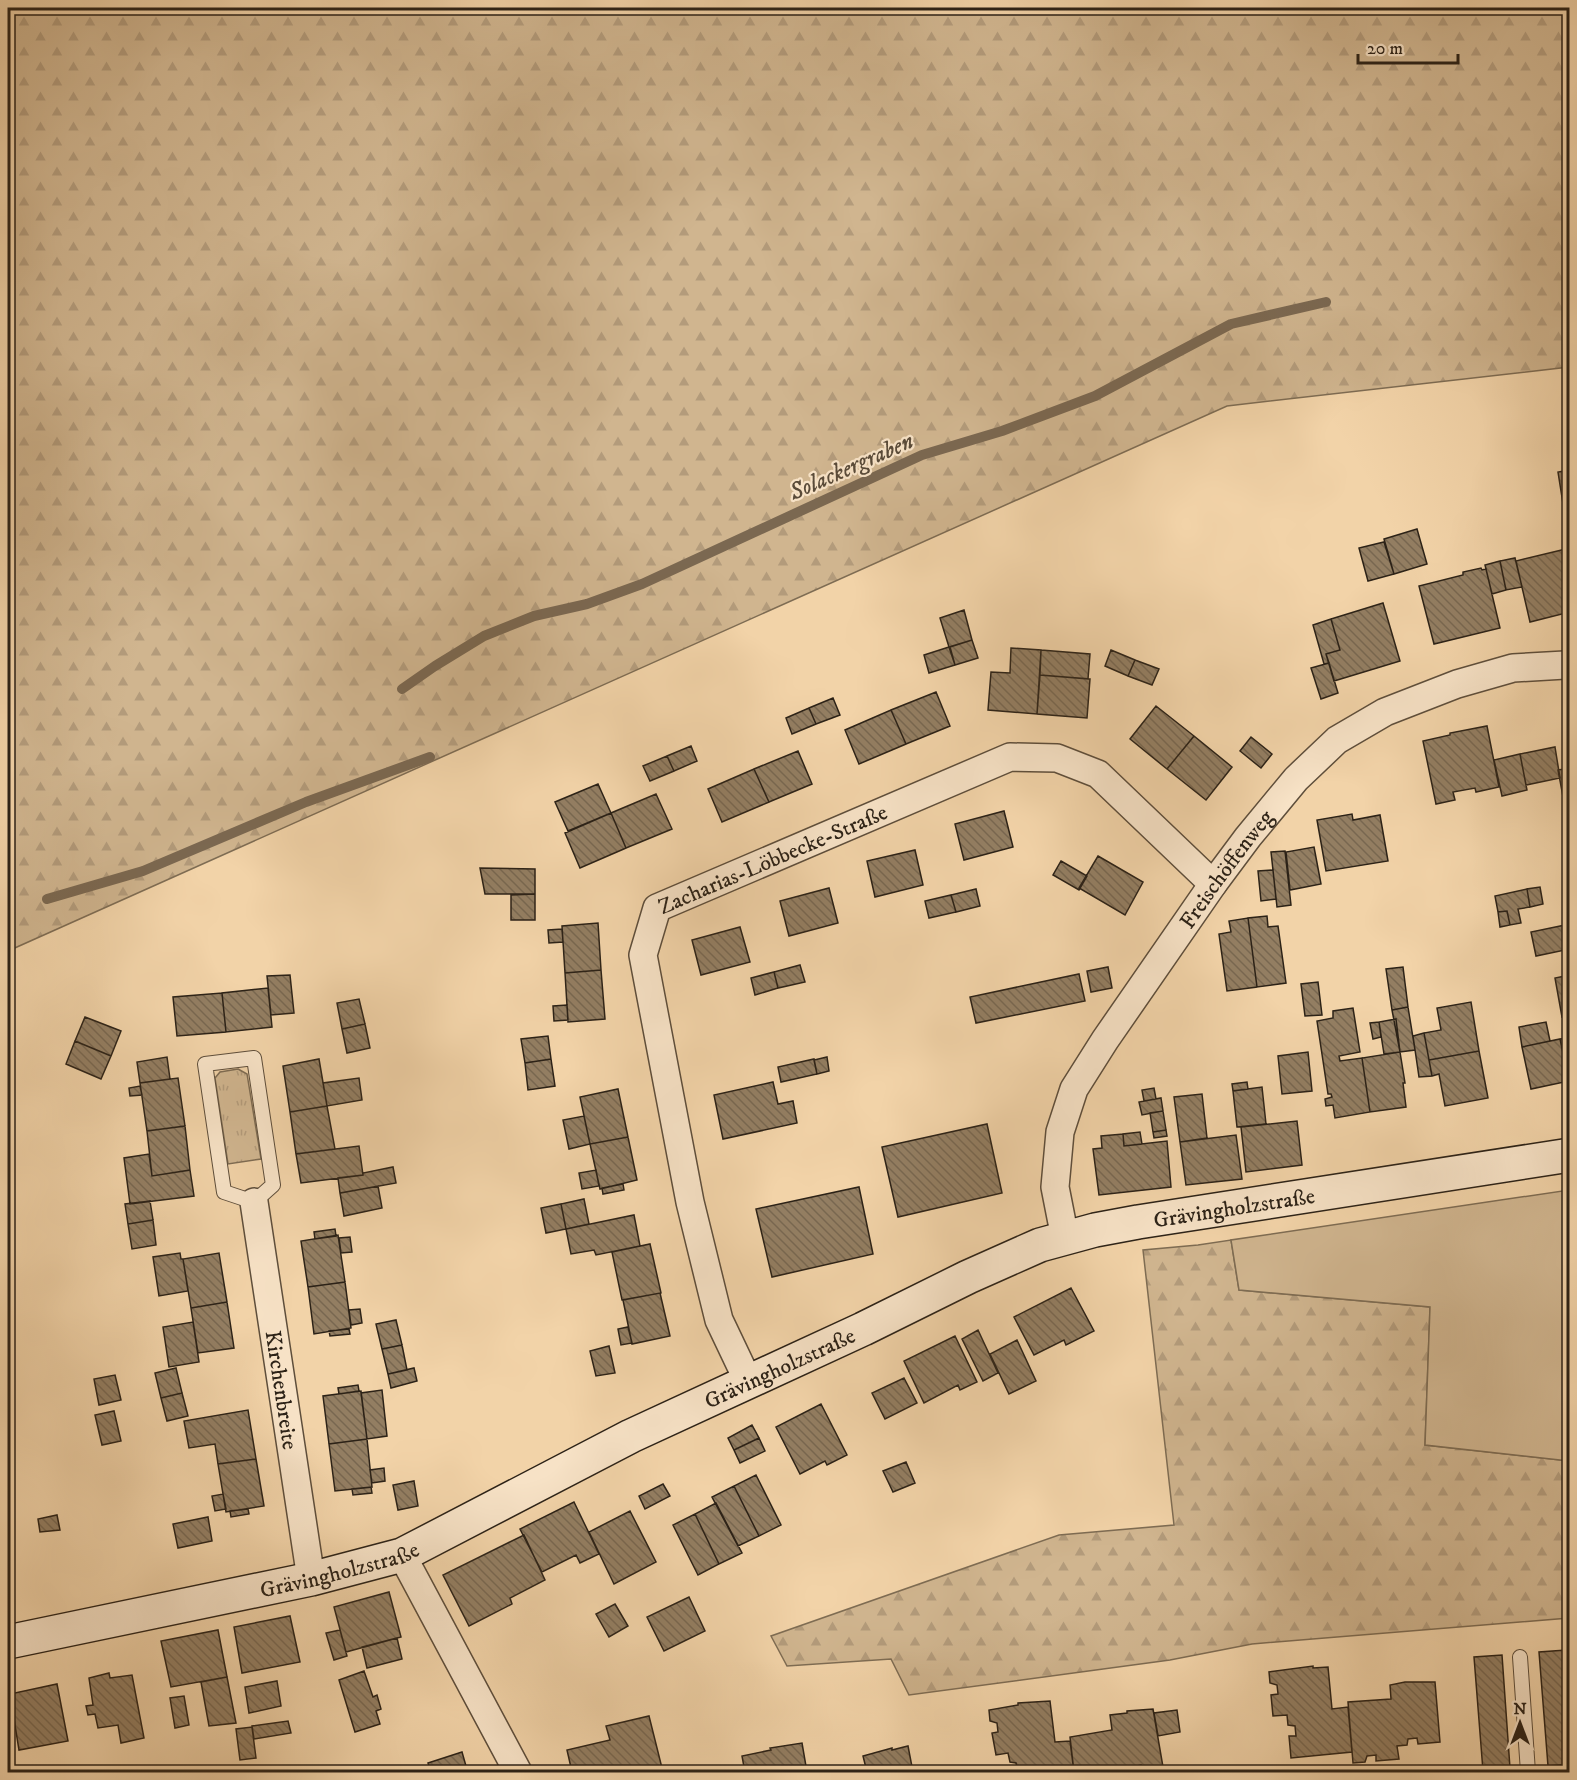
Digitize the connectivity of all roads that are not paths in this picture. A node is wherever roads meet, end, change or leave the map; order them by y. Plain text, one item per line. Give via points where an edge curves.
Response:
1 (1569, 666) edge
2 (1213, 884) junction
3 (1569, 1155) edge
4 (254, 1202) junction
5 (1065, 1238) junction
6 (748, 1382) junction
7 (402, 1555) junction
8 (311, 1579) junction
9 (8, 1642) edge
10 (1520, 1657) dead end
11 (518, 1773) edge
12 (1528, 1773) edge

1 - 2 street, Freischöffenweg via 1513,668 1456,684 1385,712 1345,735 1296,779
2 - 5 street, Freischöffenweg via 1074,1089 1060,1132 1055,1187
2 - 6 street, Zacharias-Löbbecke-Straße via 1098,774 1057,758 1010,757 657,908 643,955 690,1202 719,1320
3 - 5 main road, Grävingholzstraße via 1138,1222
4 - 4 lane via 224,1192 205,1065 254,1058 273,1185
4 - 8 street, Kirchenbreite
5 - 6 main road, Grävingholzstraße via 968,1276
6 - 7 main road, Grävingholzstraße via 631,1436
7 - 8 main road, Grävingholzstraße
7 - 11 street
8 - 9 main road, Grävingholzstraße
10 - 12 lane

